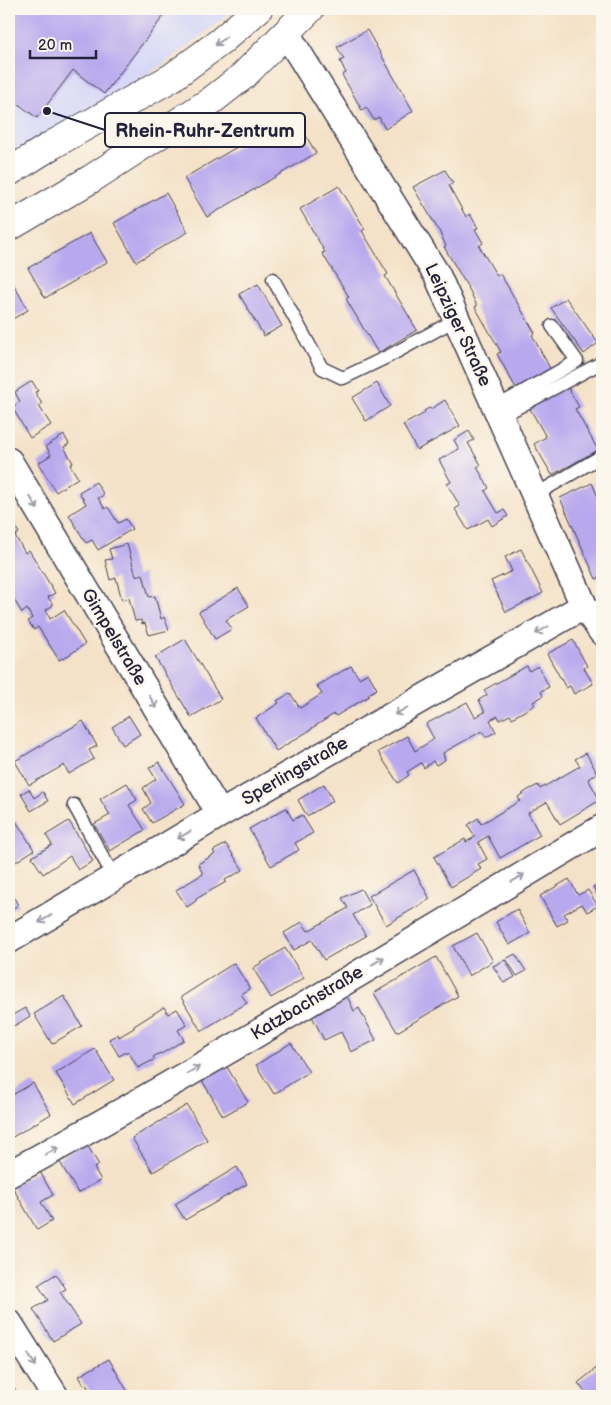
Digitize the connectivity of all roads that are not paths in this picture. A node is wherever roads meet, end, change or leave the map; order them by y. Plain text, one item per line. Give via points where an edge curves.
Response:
1 (258, 9) edge
2 (310, 9) edge
3 (286, 33) junction
4 (9, 172) edge
5 (9, 226) edge
6 (272, 279) dead end
7 (457, 319) junction
8 (552, 326) dead end
9 (602, 369) edge
10 (498, 412) junction
11 (602, 456) edge
12 (9, 461) edge
13 (536, 495) junction
14 (584, 606) junction
15 (602, 632) edge
16 (74, 805) dead end
17 (220, 814) junction
18 (602, 828) edge
19 (114, 877) junction
20 (9, 940) edge
21 (9, 1174) edge
22 (9, 1323) edge
23 (55, 1396) edge

1 -> 4 street via 171,78
2 - 3 street
3 - 5 street via 212,101 91,179
3 - 7 street, Leipziger Straße via 437,275
6 - 7 lane via 322,368 343,378
7 - 10 street, Leipziger Straße
8 - 10 lane via 577,361
9 - 10 lane via 600,364
10 - 13 street, Leipziger Straße
11 - 13 lane
12 -> 17 street, Gimpelstraße
13 - 14 street, Leipziger Straße
14 - 15 street, Leipziger Straße
14 -> 17 street, Sperlingstraße
16 - 19 lane
17 -> 19 street, Sperlingstraße
21 -> 18 street, Katzbachstraße via 237,1045
19 -> 20 street, Sperlingstraße
22 -> 23 street

